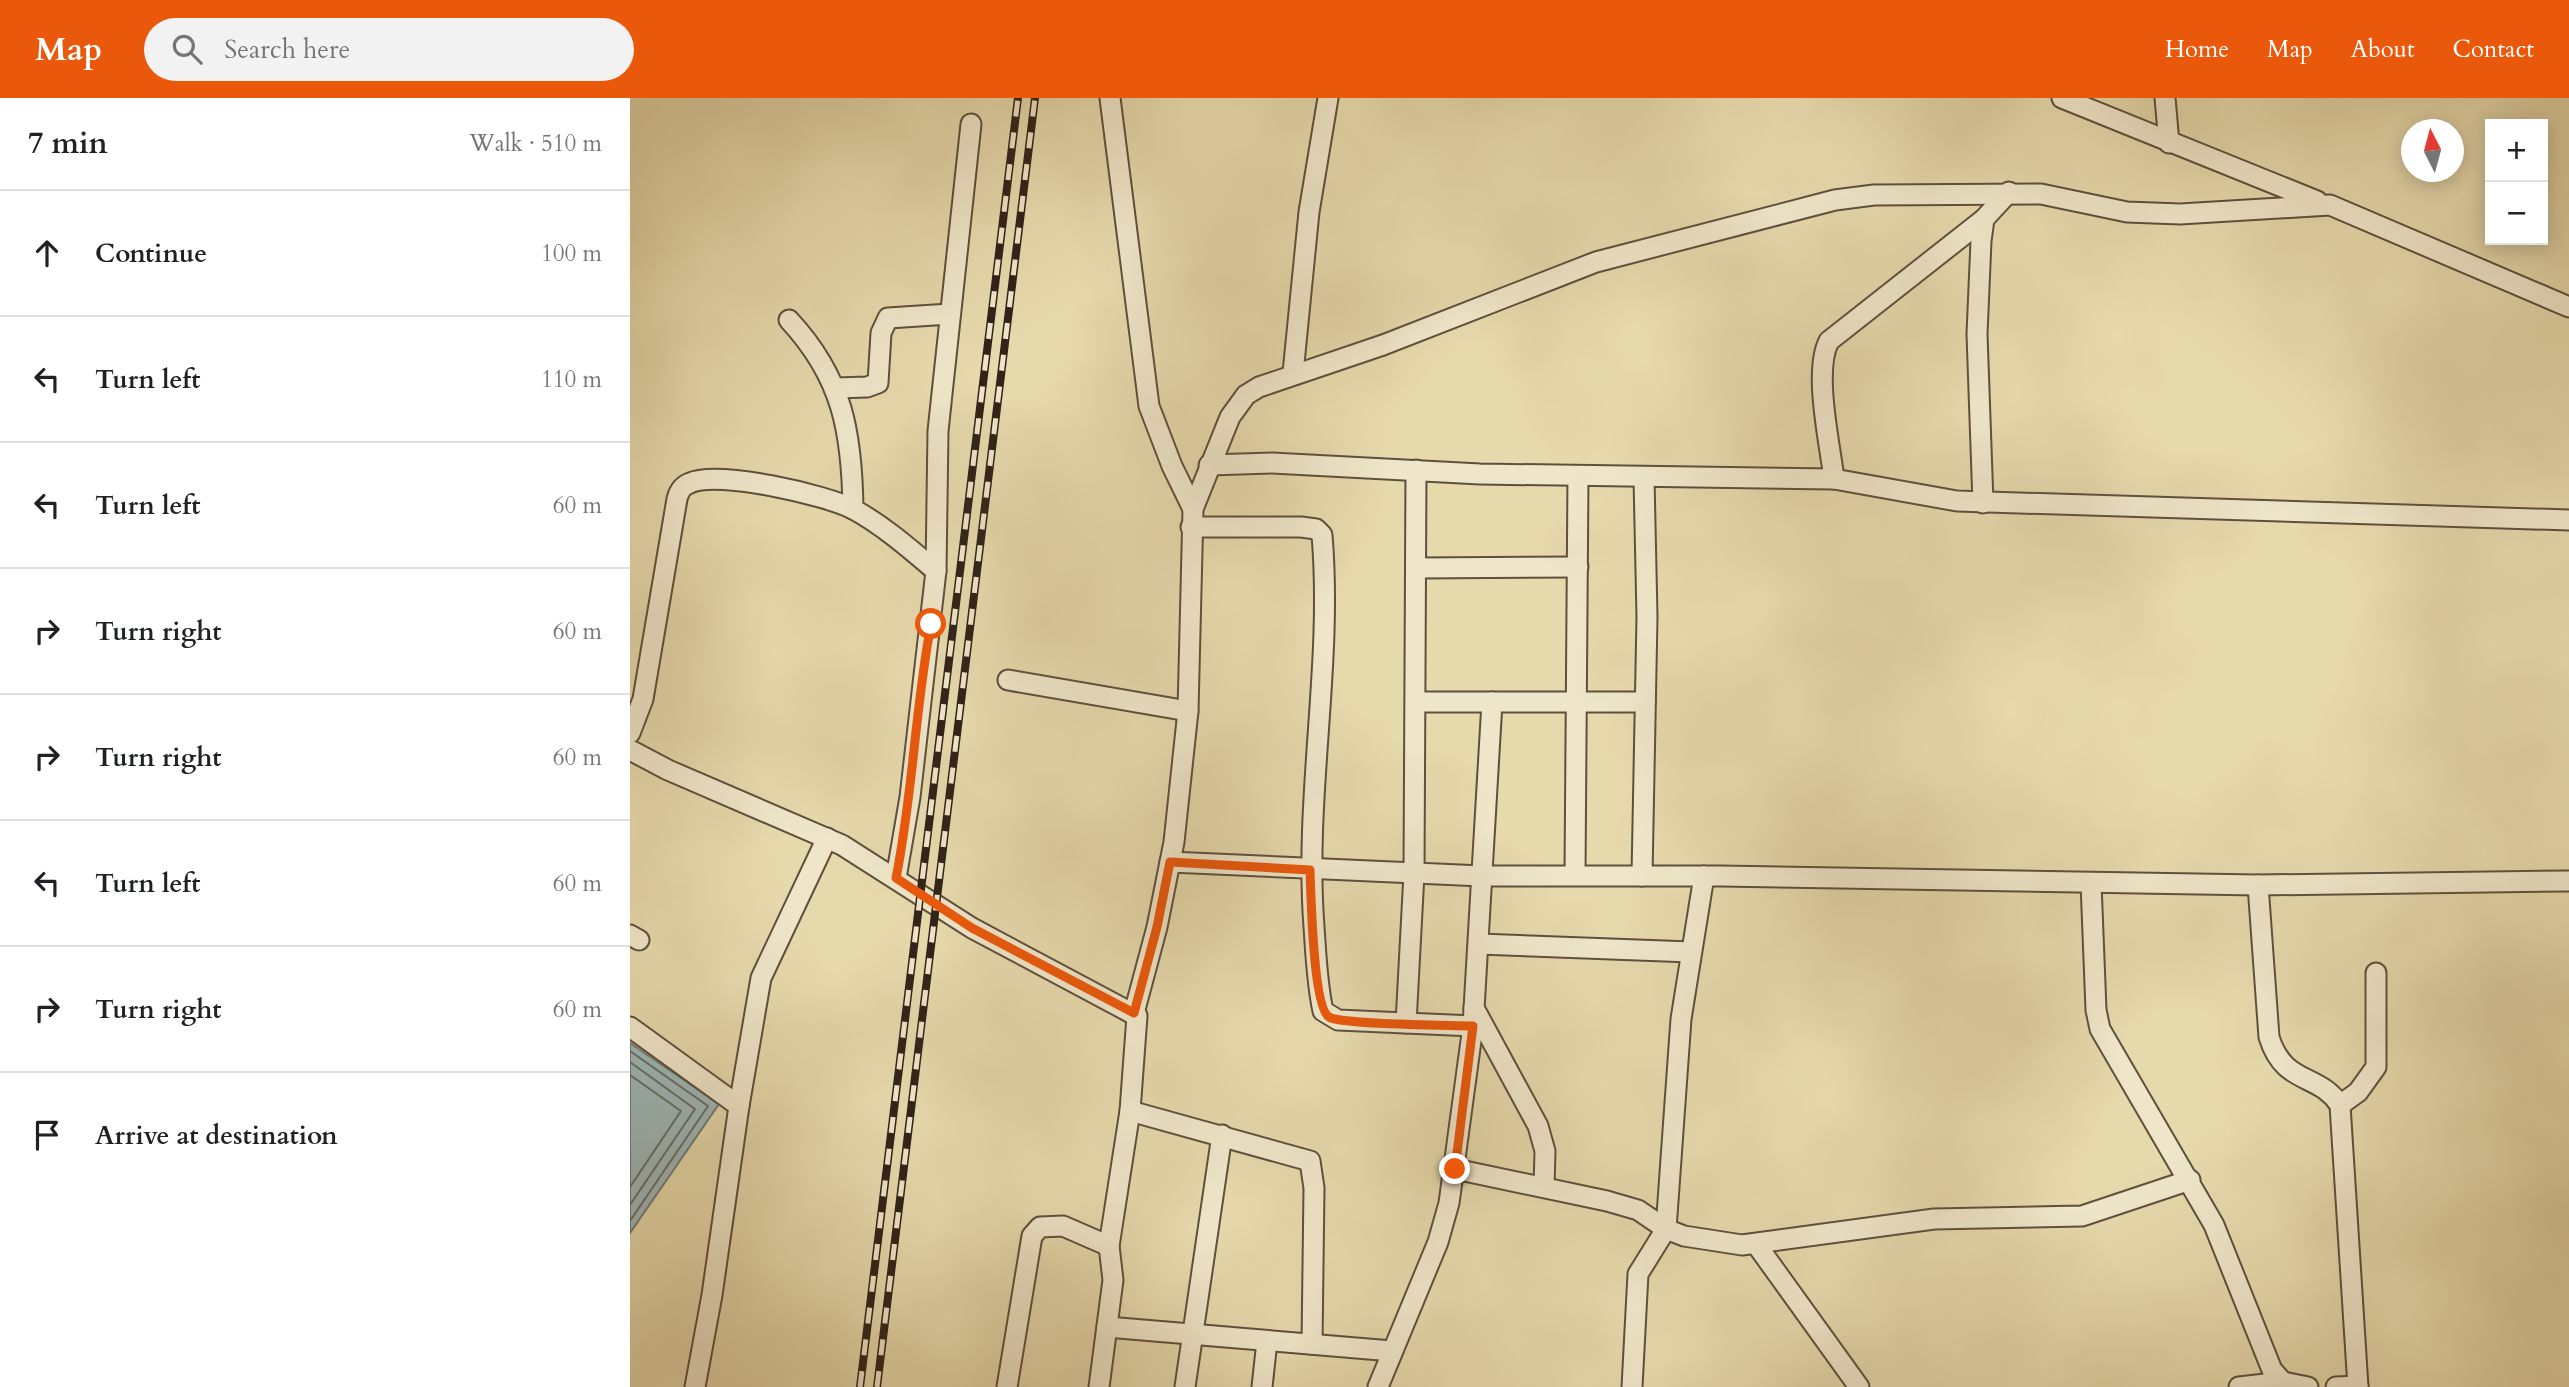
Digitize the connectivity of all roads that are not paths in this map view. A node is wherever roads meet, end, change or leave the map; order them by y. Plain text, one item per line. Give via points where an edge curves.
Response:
1 (1110, 98) edge
2 (1328, 98) edge
3 (2062, 98) edge
4 (2165, 98) edge
5 (971, 124) dead end
6 (2169, 143) junction
7 (2009, 192) junction
8 (2324, 204) junction
9 (1984, 219) junction
10 (2569, 307) edge
11 (950, 314) junction
12 (789, 320) dead end
13 (1293, 373) junction
14 (836, 388) junction
15 (1209, 465) junction
16 (1416, 470) junction
17 (1578, 476) junction
18 (1644, 478) junction
19 (1834, 479) junction
20 (1983, 502) junction
21 (853, 509) junction
22 (1192, 518) junction
23 (2569, 520) edge
24 (1578, 567) junction
25 (1417, 568) junction
26 (936, 570) junction
27 (1008, 680) dead end
28 (1417, 702) junction
29 (1492, 702) junction
30 (1645, 702) junction
31 (1577, 703) junction
32 (1188, 711) junction
33 (630, 733) edge
34 (630, 750) edge
35 (827, 838) junction
36 (1170, 862) junction
37 (1310, 870) junction
38 (1415, 874) junction
39 (1482, 876) junction
40 (1575, 876) junction
41 (1642, 876) junction
42 (1704, 876) junction
43 (896, 878) junction
44 (2569, 881) edge
45 (2091, 883) junction
46 (2258, 885) junction
47 (1479, 944) junction
48 (1691, 952) junction
49 (2376, 973) dead end
50 (1134, 1013) junction
51 (1474, 1017) junction
52 (1406, 1023) junction
53 (630, 1027) edge
54 (739, 1105) junction
55 (2340, 1105) junction
56 (1130, 1111) junction
57 (1222, 1135) junction
58 (1455, 1169) junction
59 (2190, 1180) junction
60 (1544, 1187) junction
61 (1666, 1229) junction
62 (1756, 1244) junction
63 (1109, 1246) junction
64 (1107, 1327) junction
65 (1191, 1334) junction
66 (1268, 1341) junction
67 (1312, 1345) junction
68 (1392, 1351) junction
69 (2283, 1382) junction
70 (695, 1387) edge
71 (1007, 1387) edge
72 (1099, 1387) edge
73 (1185, 1387) edge
74 (1262, 1387) edge
75 (1378, 1387) edge
76 (1632, 1387) edge
77 (1859, 1387) edge
78 (2239, 1387) edge
79 (2308, 1387) edge
80 (2336, 1387) edge
81 (2358, 1387) edge

1 - 22 street via 1149,406
2 - 13 street via 1309,212
3 - 6 street
4 - 6 street
5 - 11 street
6 - 8 street
7 - 8 street via 2127,212 2180,214
7 - 9 street
7 - 13 street via 1863,196 1790,211 1596,262 1383,345
8 - 10 street
9 - 19 street via 1829,341 1824,375
9 - 20 street via 1977,334
11 - 14 street via 888,318 881,333 878,383
11 - 26 street via 936,462
12 - 14 street via 819,356
13 - 15 street via 1246,395 1230,417
14 - 21 street via 848,439
15 - 16 street via 1272,463
15 - 22 street
16 - 17 street
16 - 25 street
17 - 18 street
17 - 24 street
18 - 19 street
18 - 30 street
19 - 20 street via 1934,499
20 - 23 street
21 - 26 street
21 - 33 street via 809,494 743,482 705,479 682,487 643,699
22 - 32 street
22 - 37 street via 1301,527 1322,535 1322,649
24 - 25 street
24 - 31 street
25 - 28 street
26 - 43 street
27 - 32 street
28 - 29 street
28 - 38 street
29 - 31 street
29 - 39 street
30 - 31 street
30 - 41 street
31 - 40 street
32 - 36 street
34 - 35 street
35 - 43 street
35 - 54 street via 761,978
36 - 37 street
36 - 50 street
37 - 38 street
37 - 52 street via 1324,1011 1338,1020
38 - 39 street
38 - 52 street
39 - 40 street
39 - 47 street
40 - 41 street
41 - 42 street
42 - 45 street
42 - 48 street
43 - 50 street via 972,928
44 - 46 street
45 - 46 street
45 - 59 street via 2100,1029
46 - 55 street via 2269,1037 2274,1052 2280,1064 2333,1095
47 - 48 street
47 - 51 street
48 - 61 street via 1679,1045
49 - 55 street via 2376,1067 2358,1092
50 - 56 street via 1138,1020
51 - 52 street
51 - 58 street
51 - 60 street via 1538,1126 1545,1152
53 - 54 street
54 - 70 street
55 - 81 street
56 - 57 street
56 - 63 street
57 - 65 street
57 - 67 street via 1310,1161 1314,1188
58 - 60 street
58 - 68 street via 1438,1242
59 - 62 street via 2082,1216 1934,1219
59 - 69 street via 2214,1225 2264,1354
60 - 61 street via 1638,1210
61 - 62 street via 1720,1243
61 - 76 street via 1638,1274
62 - 77 street
63 - 64 street via 1113,1280
63 - 71 street via 1063,1226 1040,1227 1031,1236
64 - 65 street
64 - 72 street
65 - 66 street
65 - 73 street
66 - 67 street
66 - 74 street
67 - 68 street
68 - 75 street
69 - 78 street
69 - 79 street
80 - 81 street

